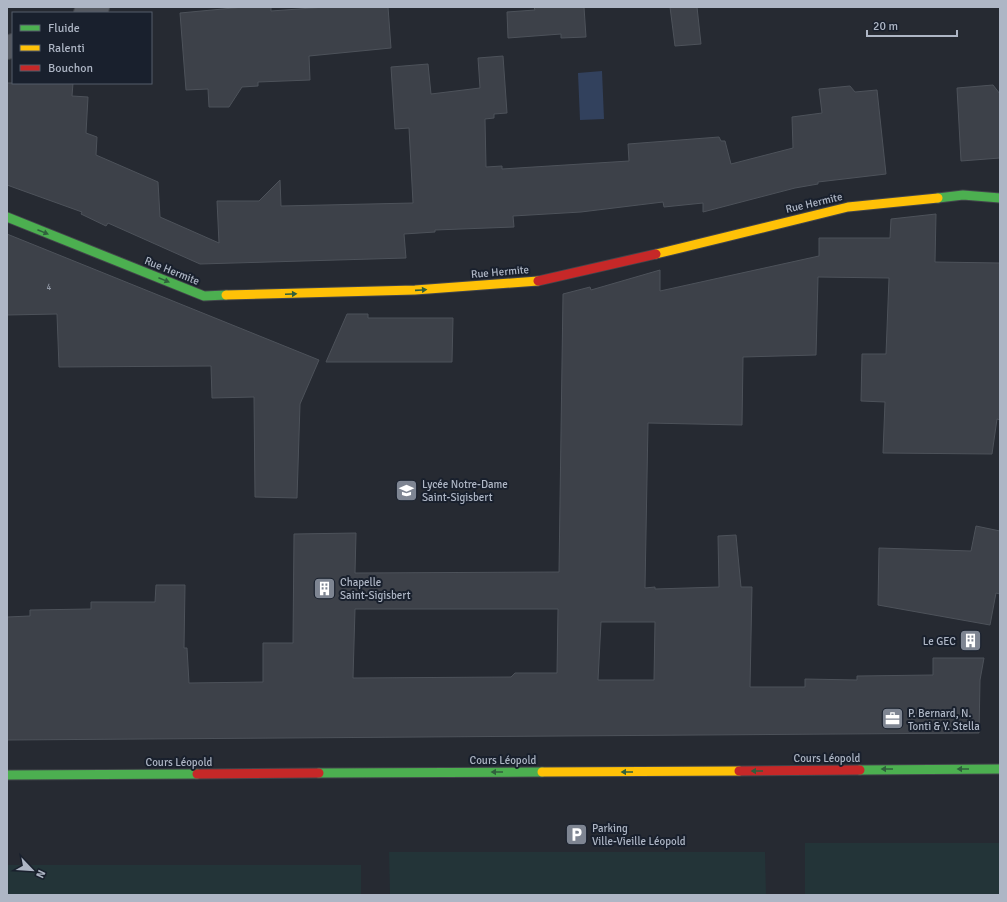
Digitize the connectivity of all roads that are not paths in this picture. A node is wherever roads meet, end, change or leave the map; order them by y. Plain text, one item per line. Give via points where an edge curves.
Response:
1 (98, 7) edge
2 (87, 12) edge
3 (1000, 198) edge
4 (7, 217) edge
5 (1000, 769) edge
6 (7, 775) edge

1 - 2 street
4 -> 3 street, Rue Hermite via 204,296 414,290 526,283 848,207 963,195
5 -> 6 street, Cours Léopold

